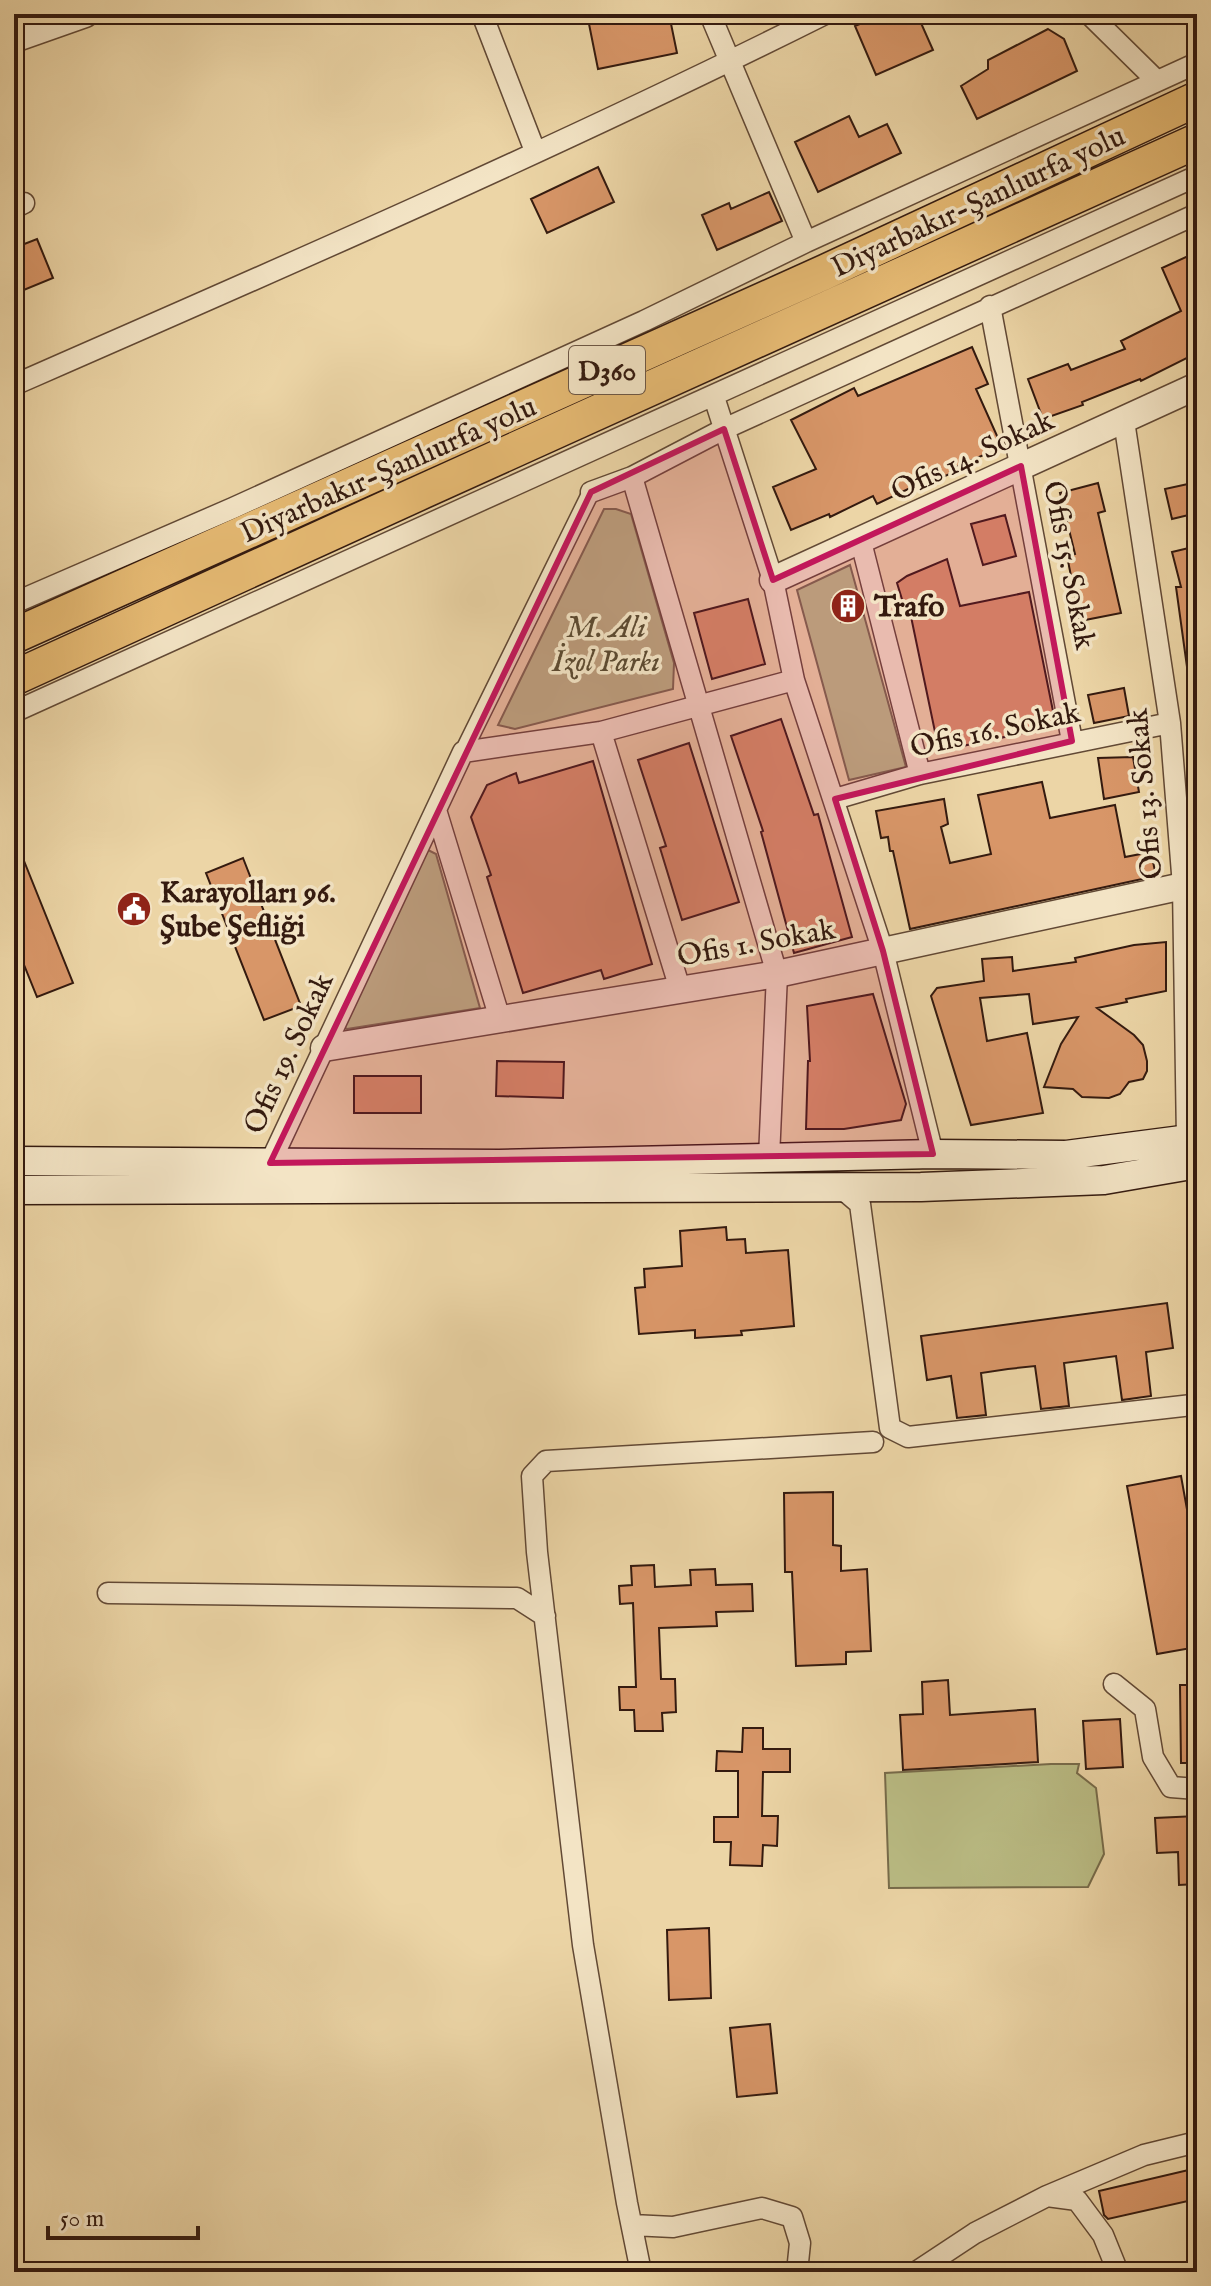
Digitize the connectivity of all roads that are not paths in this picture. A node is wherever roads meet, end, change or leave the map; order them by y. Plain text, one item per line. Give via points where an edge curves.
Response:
1 (85, 14) edge
2 (482, 14) edge
3 (710, 14) edge
4 (825, 14) edge
5 (1089, 14) edge
6 (14, 39) edge
7 (730, 61) junction
8 (1197, 63) edge
9 (1157, 81) junction
10 (1197, 99) edge
11 (1197, 141) edge
12 (535, 151) junction
13 (1197, 176) edge
14 (1197, 214) edge
15 (806, 242) junction
16 (990, 306) junction
17 (14, 385) edge
18 (1197, 386) edge
19 (714, 397) junction
20 (1124, 421) junction
21 (724, 429) junction
22 (1021, 466) junction
23 (632, 477) junction
24 (591, 492) joint
25 (861, 542) junction
26 (773, 580) junction
27 (14, 603) edge
28 (14, 636) edge
29 (14, 678) edge
30 (794, 680) junction
31 (698, 705) junction
32 (14, 712) edge
33 (1170, 723) junction
34 (601, 732) junction
35 (1072, 741) junction
36 (463, 752) junction
37 (920, 774) junction
38 (835, 799) junction
39 (436, 810) junction
40 (1190, 885) edge
41 (883, 951) junction
42 (777, 974) junction
43 (680, 989) junction
44 (500, 1019) junction
45 (324, 1048) junction
46 (933, 1154) junction
47 (1194, 1155) edge
48 (769, 1158) junction
49 (14, 1161) edge
50 (270, 1163) junction
51 (840, 1187) junction
52 (14, 1190) edge
53 (1197, 1409) edge
54 (899, 1433) junction
55 (541, 1585) junction
56 (108, 1593) dead end
57 (517, 1598) junction
58 (545, 1616) junction
59 (1114, 1684) dead end
60 (1197, 1789) edge
61 (1197, 2142) edge
62 (1079, 2191) junction
63 (632, 2225) junction
64 (641, 2272) edge
65 (797, 2272) edge
66 (916, 2272) edge
67 (1118, 2272) edge

1 - 6 street
2 - 12 street
3 - 7 street
4 - 7 street
5 - 9 street
7 - 12 street
7 - 15 street
8 - 9 street
9 - 15 street
10 - 28 highway, Diyarbakır-Şanlıurfa yolu / D360
11 - 29 highway, Diyarbakır-Şanlıurfa yolu / D360
12 - 17 street
13 - 19 street
14 - 16 street
15 - 27 street via 630,328
16 - 21 street
16 - 22 street, Ofis 15. Sokak
18 - 20 street, Ofis 14. Sokak
19 - 21 street
19 - 32 street
20 - 22 street, Ofis 14. Sokak
20 - 33 street, Ofis 13. Sokak
21 - 23 street
21 - 26 street
22 - 25 street, Ofis 14. Sokak
22 - 35 street, Ofis 15. Sokak
23 - 24 street
23 - 31 street
24 - 36 street
25 - 26 street, Ofis 14. Sokak
25 - 37 street
26 - 30 street
30 - 31 street
30 - 38 street
31 - 34 street
31 - 42 street
33 - 35 street, Ofis 16. Sokak
33 - 40 street, Ofis 13. Sokak
34 - 36 street
34 - 43 street
35 - 37 street, Ofis 16. Sokak
36 - 39 street, Ofis 19. Sokak
37 - 38 street, Ofis 16. Sokak
38 - 41 street
39 - 44 street
39 - 45 street, Ofis 19. Sokak
40 - 41 street, Ofis 1. Sokak
40 - 47 street, Ofis 13. Sokak
41 - 42 street, Ofis 1. Sokak
41 - 46 street
42 - 43 street, Ofis 1. Sokak
42 - 48 street
43 - 44 street, Ofis 1. Sokak
44 - 45 street, Ofis 1. Sokak
45 - 50 street, Ofis 19. Sokak
46 - 47 main road
46 - 48 main road
47 - 51 main road via 1104,1180
48 - 50 main road
49 - 50 main road
51 - 52 main road
51 - 54 street via 860,1204
53 - 54 street via 1192,1405
54 - 55 street via 873,1442 546,1461 532,1476
55 - 57 street
55 - 58 street
56 - 57 street
57 - 58 street
58 - 63 street via 583,1945
59 - 60 street via 1145,1709 1153,1757 1171,1787
61 - 62 street via 1144,2155
62 - 66 street via 1047,2196 975,2233
62 - 67 street
63 - 64 street
63 - 65 street via 673,2227 762,2208 792,2217 800,2243

